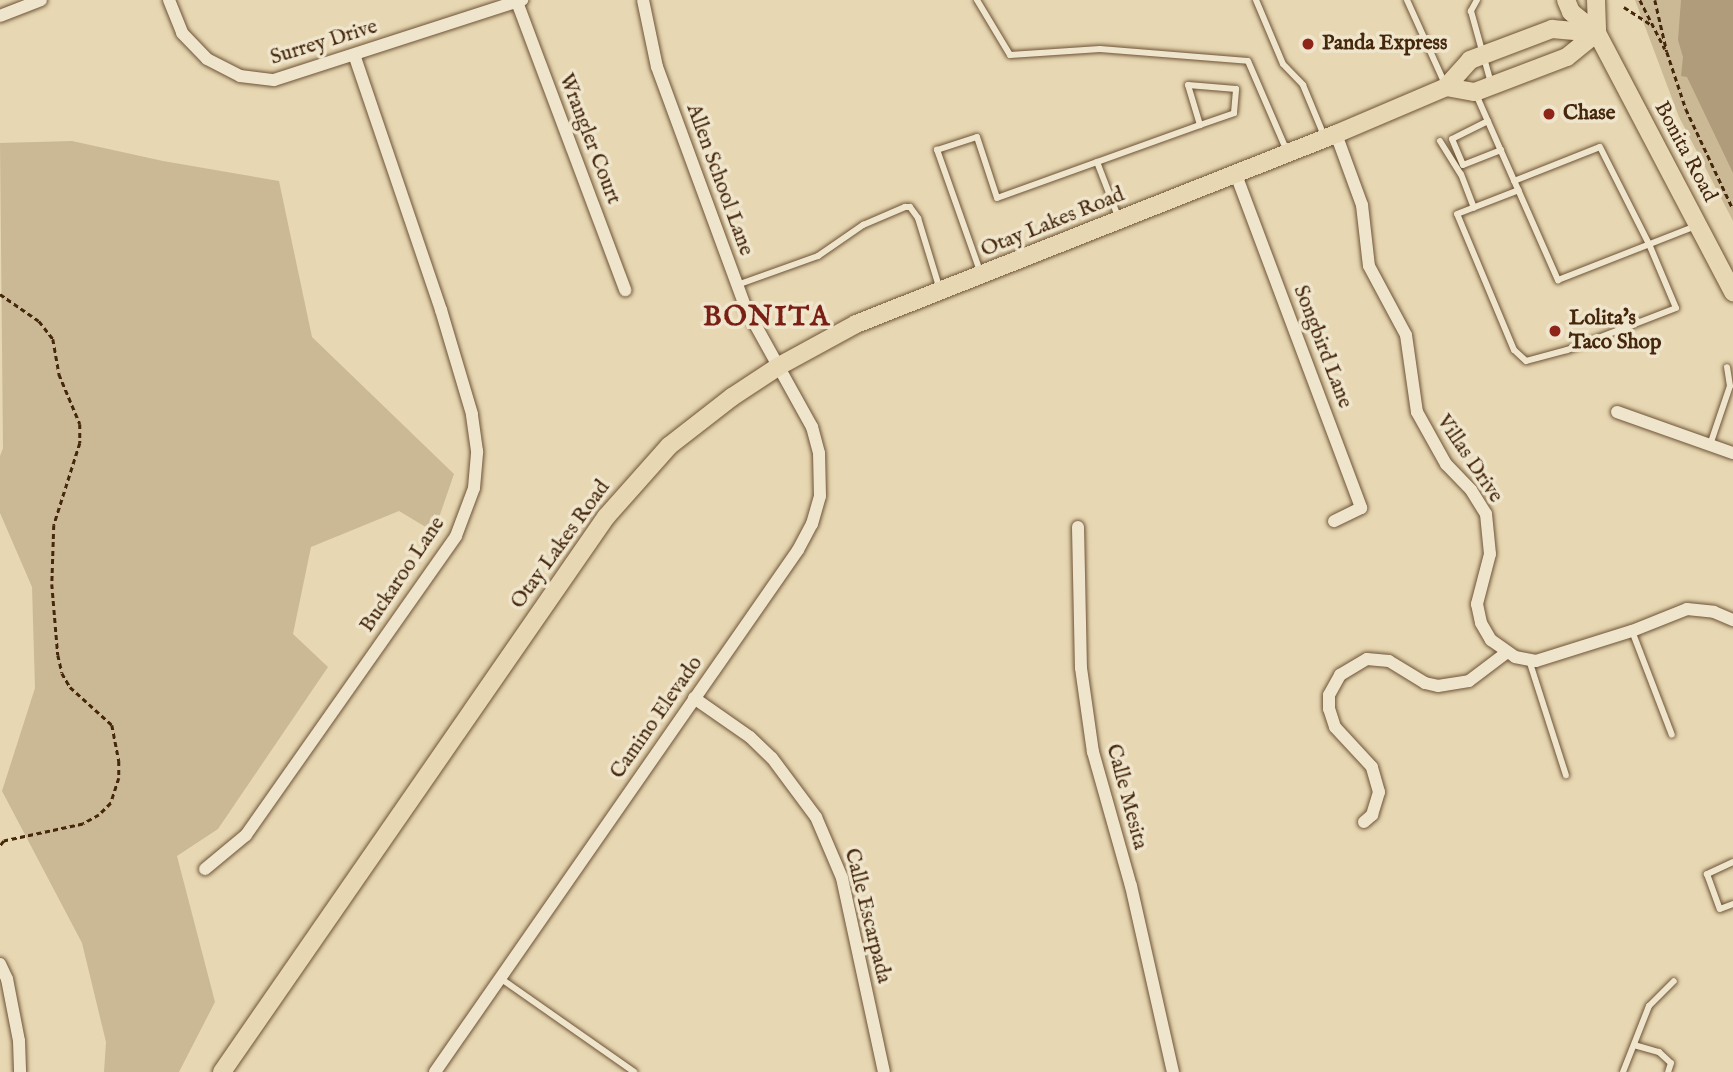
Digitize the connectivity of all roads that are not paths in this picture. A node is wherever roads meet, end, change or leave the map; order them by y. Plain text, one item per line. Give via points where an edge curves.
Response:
1 (41, 0) edge
2 (169, 0) edge
3 (643, 0) edge
4 (977, 0) edge
5 (1256, 0) edge
6 (1407, 0) edge
7 (1477, 0) edge
8 (1566, 0) edge
9 (1596, 0) edge
10 (519, 1) edge
11 (0, 16) edge
12 (1597, 33) junction
13 (354, 55) junction
14 (1481, 56) junction
15 (1446, 87) junction
16 (1483, 88) junction
17 (1488, 121) junction
18 (1200, 125) junction
19 (1331, 137) junction
20 (1440, 141) dead end
21 (1501, 150) junction
22 (1288, 154) junction
23 (1097, 162) junction
24 (1235, 172) junction
25 (1514, 181) junction
26 (1518, 190) junction
27 (1474, 208) junction
28 (1119, 221) junction
29 (1698, 225) junction
30 (1648, 244) junction
31 (982, 276) junction
32 (737, 285) junction
33 (625, 290) dead end
34 (940, 292) junction
35 (1733, 292) edge
36 (779, 366) junction
37 (1727, 367) dead end
38 (1617, 412) dead end
39 (1710, 445) junction
40 (1733, 453) edge
41 (1334, 521) dead end
42 (1077, 527) dead end
43 (1733, 620) edge
44 (1632, 631) junction
45 (1506, 653) junction
46 (1529, 660) junction
47 (694, 698) junction
48 (1672, 736) dead end
49 (1566, 775) dead end
50 (1364, 822) dead end
51 (1733, 862) edge
52 (205, 869) dead end
53 (1733, 904) edge
54 (0, 964) edge
55 (500, 978) junction
56 (1674, 981) dead end
57 (1634, 1045) junction
58 (20, 1072) edge
59 (222, 1072) edge
60 (435, 1072) edge
61 (634, 1072) edge
62 (884, 1072) edge
63 (1172, 1072) edge
64 (1623, 1072) edge
65 (1668, 1072) edge

1 - 11 street
2 - 13 street, Surrey Drive via 190,43 207,60 240,76 286,79
3 - 32 street, Allen School Lane via 657,67
4 - 22 lane via 1010,55 1100,49 1248,61
5 - 19 lane via 1283,64 1303,85
6 - 15 lane
7 - 14 lane via 1471,11
8 - 12 main road, Bonita Road via 1571,12
9 - 12 main road, Bonita Road
10 - 13 street, Surrey Drive
10 - 33 street, Wrangler Court
12 - 14 main road, Otay Lakes Road via 1552,29
12 - 16 main road via 1567,57
12 - 29 main road, Bonita Road
13 - 52 street, Buckaroo Lane via 441,310 471,414 477,451 474,488 456,536 246,835
14 - 15 main road, Otay Lakes Road via 1469,60
14 - 16 lane
15 - 16 main road
15 - 19 main road, Otay Lakes Road
16 - 17 lane
17 - 21 lane
17 - 21 lane via 1452,139 1463,165
18 - 18 lane via 1234,113 1236,89 1188,85
18 - 23 lane
19 - 22 main road, Otay Lakes Road
19 - 45 street, Villas Drive via 1362,205 1369,266 1406,335 1417,412 1446,464 1471,489 1486,514 1490,554 1479,592 1479,614 1485,632
20 - 27 lane via 1461,174
21 - 25 lane
22 - 24 main road, Otay Lakes Road
23 - 28 lane
23 - 31 lane via 997,198 976,136 937,150
24 - 28 main road, Otay Lakes Road
24 - 41 street, Songbird Lane via 1361,508
25 - 26 lane
25 - 30 lane via 1600,147
26 - 27 lane
26 - 30 lane via 1558,280
27 - 30 lane via 1457,214 1514,350 1526,361 1567,350 1676,307
28 - 31 main road, Otay Lakes Road
29 - 30 lane
29 - 35 main road, Bonita Road
31 - 34 main road, Otay Lakes Road
32 - 34 lane via 818,256 863,225 909,207 918,218
32 - 36 street, Allen School Lane
34 - 36 main road, Otay Lakes Road via 856,324
36 - 47 street, Camino Elevado via 816,440 821,481 817,510 798,550
36 - 59 main road, Otay Lakes Road via 669,446 606,517
37 - 39 lane via 1730,386
38 - 39 street
39 - 40 street
42 - 63 street, Calle Mesita via 1081,668 1090,738 1131,886
43 - 44 street via 1687,609
44 - 46 street via 1546,660
44 - 48 lane
45 - 46 street
45 - 50 street via 1469,681 1425,683 1390,661 1367,659 1340,675 1329,695 1329,709 1335,727 1371,767 1379,792 1373,816
46 - 49 lane
47 - 55 street, Camino Elevado
47 - 62 street, Calle Escarpada via 772,758 816,817 842,878
51 - 53 lane via 1707,874 1720,909
54 - 58 street via 19,1041
55 - 60 street, Camino Elevado
55 - 61 lane
56 - 57 lane via 1649,1006
57 - 64 lane
57 - 65 lane via 1659,1052 1671,1063

